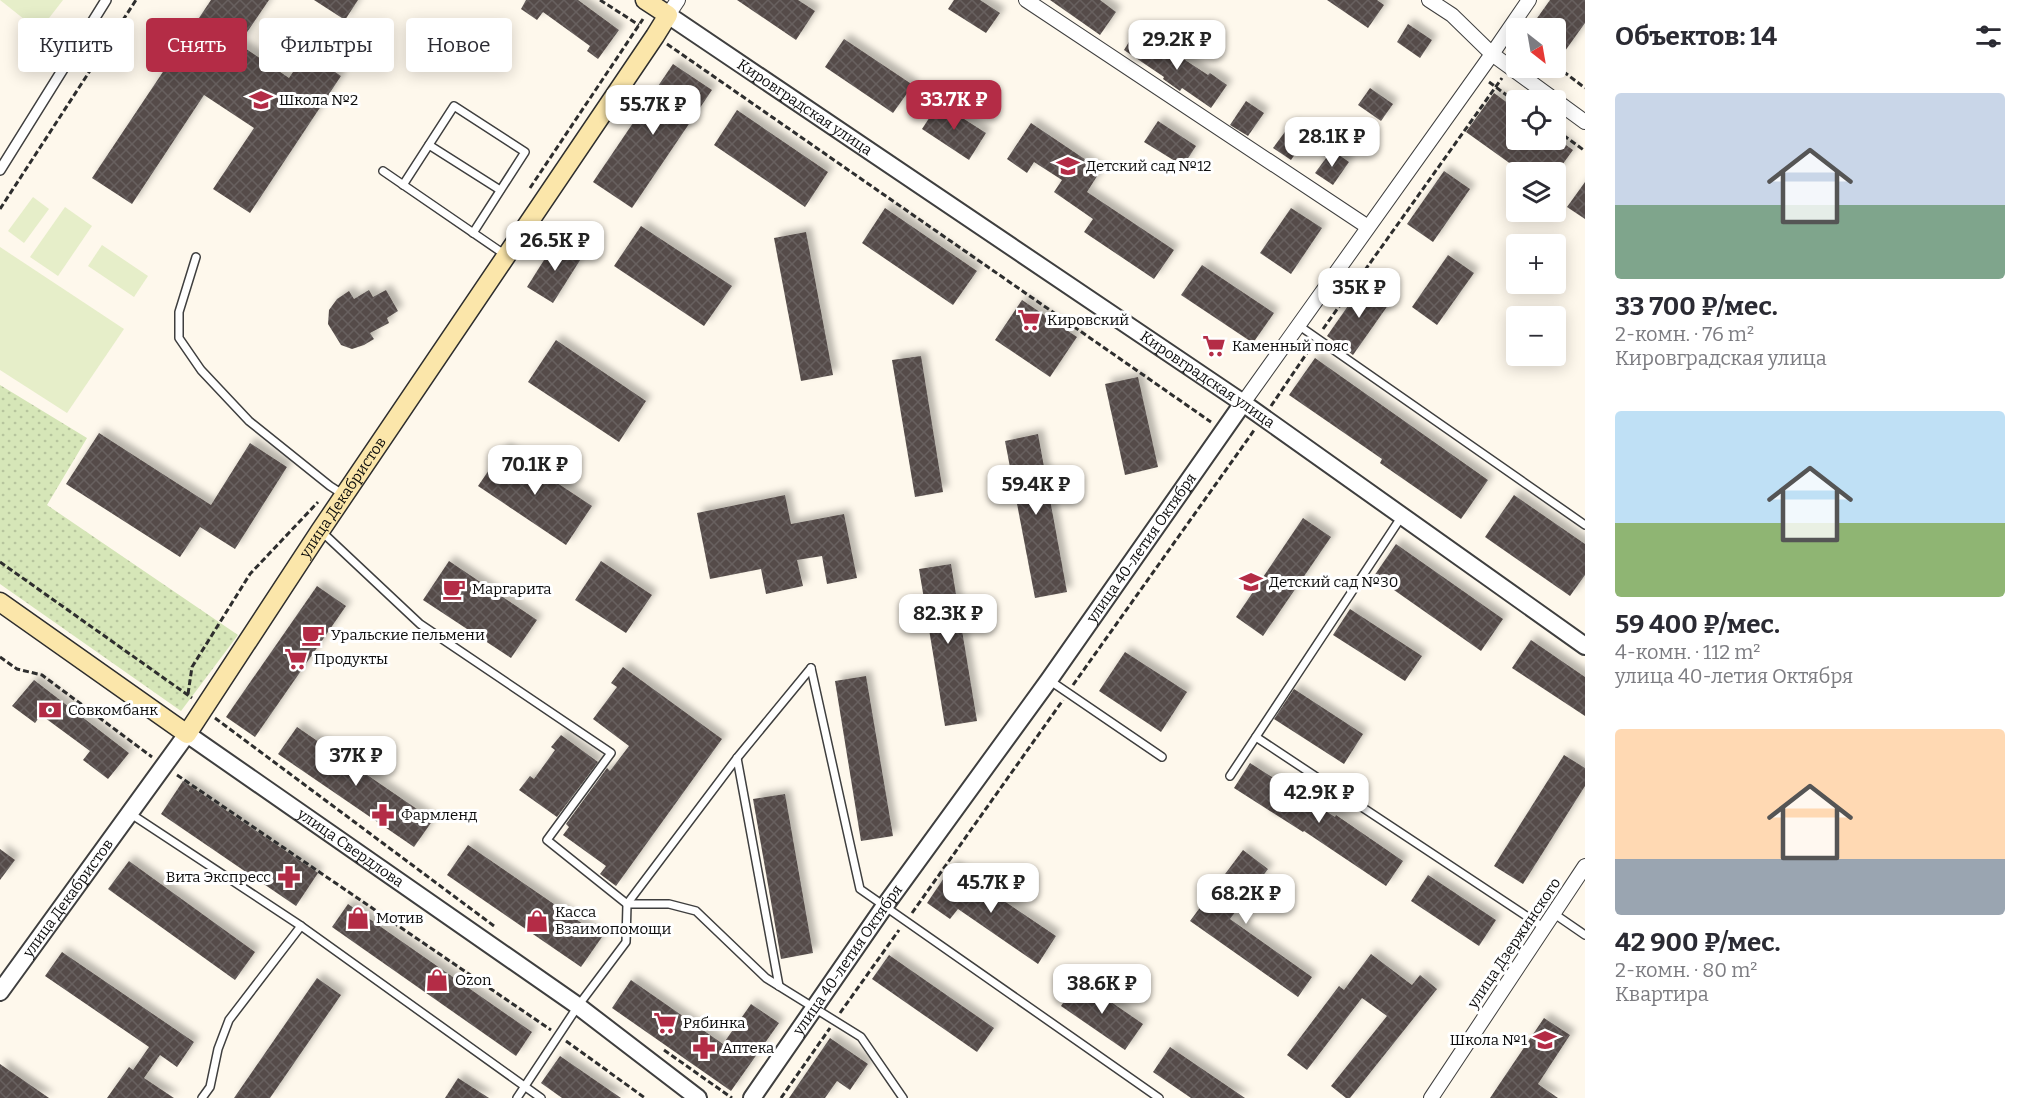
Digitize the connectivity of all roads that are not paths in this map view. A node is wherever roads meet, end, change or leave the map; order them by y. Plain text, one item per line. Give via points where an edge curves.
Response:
1 (106, 0) edge
2 (1026, 0) edge
3 (1429, 0) edge
4 (1529, 0) edge
5 (649, 2) edge
6 (673, 7) edge
7 (1492, 54) junction
8 (1585, 122) edge
9 (429, 145) junction
10 (0, 170) edge
11 (383, 171) dead end
12 (403, 185) junction
13 (500, 190) junction
14 (1368, 227) junction
15 (473, 233) junction
16 (506, 256) junction
17 (196, 257) dead end
18 (1298, 326) junction
19 (1243, 403) junction
20 (337, 491) junction
21 (1402, 516) junction
22 (1585, 525) edge
23 (320, 531) junction
24 (0, 602) edge
25 (1585, 646) edge
26 (1049, 680) junction
27 (187, 734) junction
28 (1256, 736) junction
29 (1162, 757) dead end
30 (737, 758) junction
31 (1230, 776) dead end
32 (130, 813) junction
33 (1585, 866) edge
34 (627, 904) junction
35 (884, 907) junction
36 (1553, 913) junction
37 (301, 926) junction
38 (1543, 927) junction
39 (1585, 935) edge
40 (779, 986) junction
41 (0, 992) edge
42 (578, 1006) junction
43 (814, 1008) junction
44 (525, 1086) junction
45 (202, 1098) edge
46 (517, 1098) edge
47 (541, 1098) edge
48 (698, 1098) edge
49 (753, 1098) edge
50 (903, 1098) edge
51 (1159, 1098) edge
52 (1431, 1098) edge

1 - 10 street
2 - 14 street
3 - 7 street via 1452,15
4 - 7 street, улица 40-летия Октября
5 - 6 main road, Кировградская улица
6 - 16 main road, улица Декабристов
6 - 19 street, Кировградская улица
7 - 8 street
7 - 14 street, улица 40-летия Октября
9 - 12 lane
9 - 13 lane
9 - 13 lane via 454,106 525,152
11 - 12 lane
12 - 15 lane
13 - 15 lane
14 - 18 street, улица 40-летия Октября
15 - 16 lane
16 - 20 main road, улица Декабристов
17 - 20 lane via 179,312 179,338 201,370 249,421
18 - 19 street, улица 40-летия Октября
18 - 22 lane
19 - 21 street, Кировградская улица
19 - 26 street, улица 40-летия Октября
20 - 23 main road, улица Декабристов
21 - 25 street, Кировградская улица
21 - 28 lane
23 - 27 main road, улица Декабристов
23 - 34 lane via 420,624 611,753 547,840
24 - 27 main road, улица Свердлова
26 - 29 lane
26 - 35 street, улица 40-летия Октября
27 - 32 street, улица Декабристов
27 - 42 street, улица Свердлова
28 - 31 lane
28 - 38 lane
30 - 34 lane
30 - 35 lane via 810,668 860,889
30 - 40 lane
32 - 37 lane
32 - 41 street, улица Декабристов
33 - 36 street, улица Дзержинского
34 - 40 lane via 669,904 696,911
34 - 42 lane via 626,942
35 - 43 street, улица 40-летия Октября
35 - 51 lane
36 - 38 street, улица Дзержинского
36 - 39 lane
37 - 44 lane
37 - 45 lane via 229,1020 210,1087
38 - 52 street, улица Дзержинского
40 - 43 lane
42 - 44 lane
42 - 48 street, улица Свердлова
43 - 49 street, улица 40-летия Октября
43 - 50 lane via 861,1037
44 - 46 lane
44 - 47 lane

